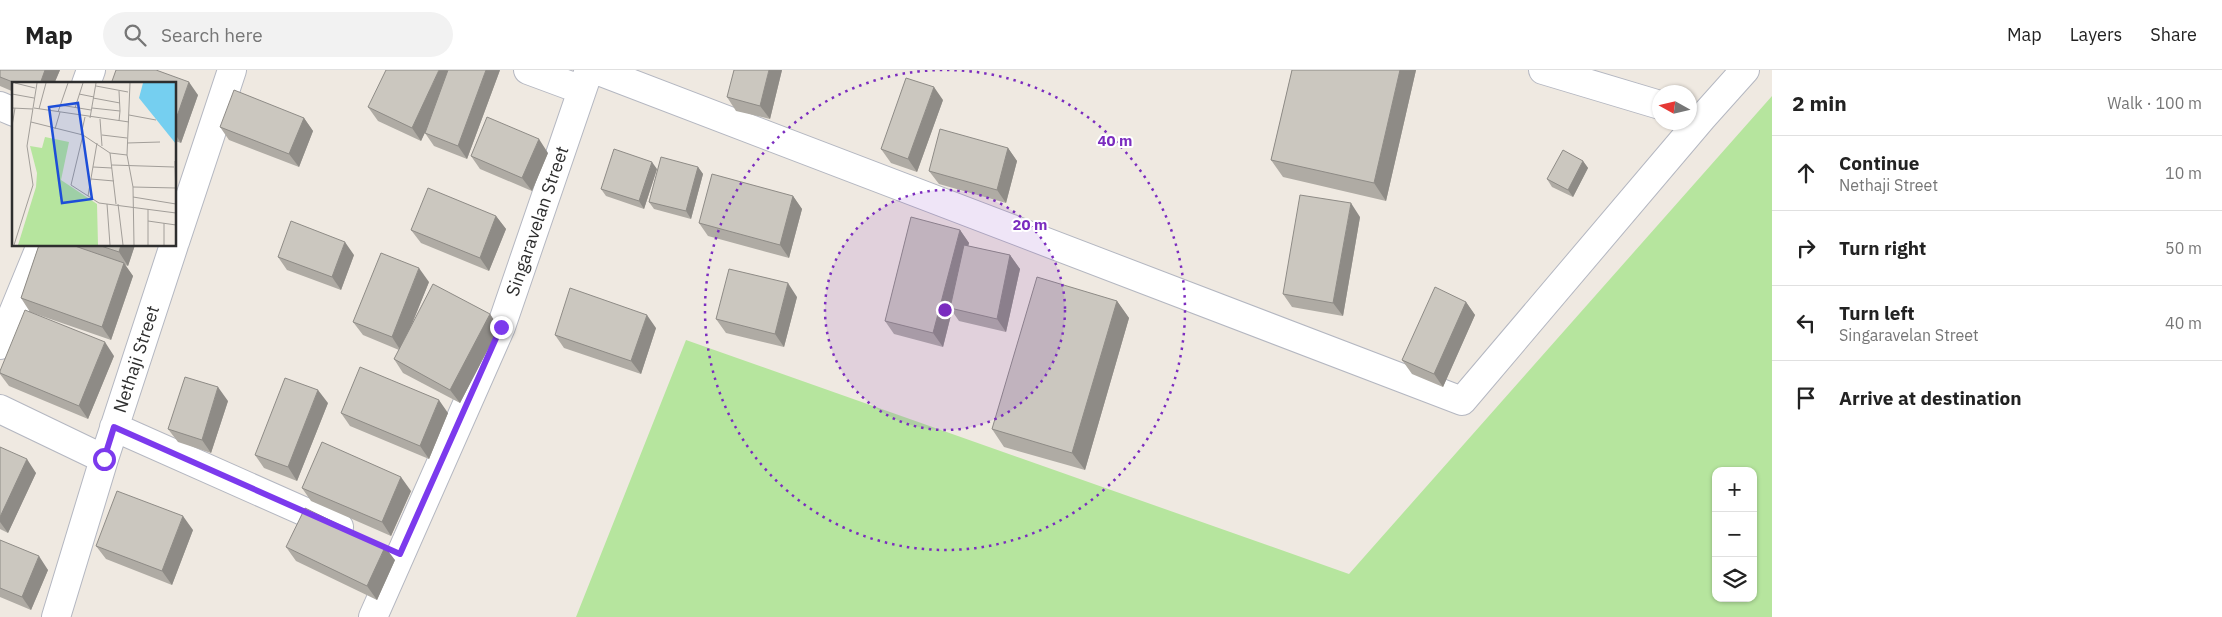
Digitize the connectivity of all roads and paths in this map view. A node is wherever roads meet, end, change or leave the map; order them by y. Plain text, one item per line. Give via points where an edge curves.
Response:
1 (91, 70) edge
2 (232, 70) edge
3 (528, 70) edge
4 (1543, 70) edge
5 (1745, 70) edge
6 (589, 77) edge
7 (87, 82) edge
8 (1652, 103) edge
9 (0, 106) edge
10 (12, 111) edge
11 (1697, 115) edge
12 (1685, 130) edge
13 (176, 241) edge
14 (41, 246) edge
15 (174, 246) edge
16 (0, 345) edge
17 (0, 409) edge
18 (114, 427) junction
19 (104, 459) junction
20 (382, 546) junction
21 (56, 617) edge
22 (373, 617) edge

1 - 7 street
2 - 13 street, Nethaji Street
3 - 6 street
4 - 8 street
5 - 11 street
6 - 12 street via 1462,401
6 - 20 street, Singaravelan Street via 501,327
9 - 10 street
14 - 16 street
15 - 18 street, Nethaji Street
17 - 19 street
18 - 19 street, Nethaji Street
18 - 20 street
19 - 21 street, Nethaji Street
20 - 22 street, Singaravelan Street

